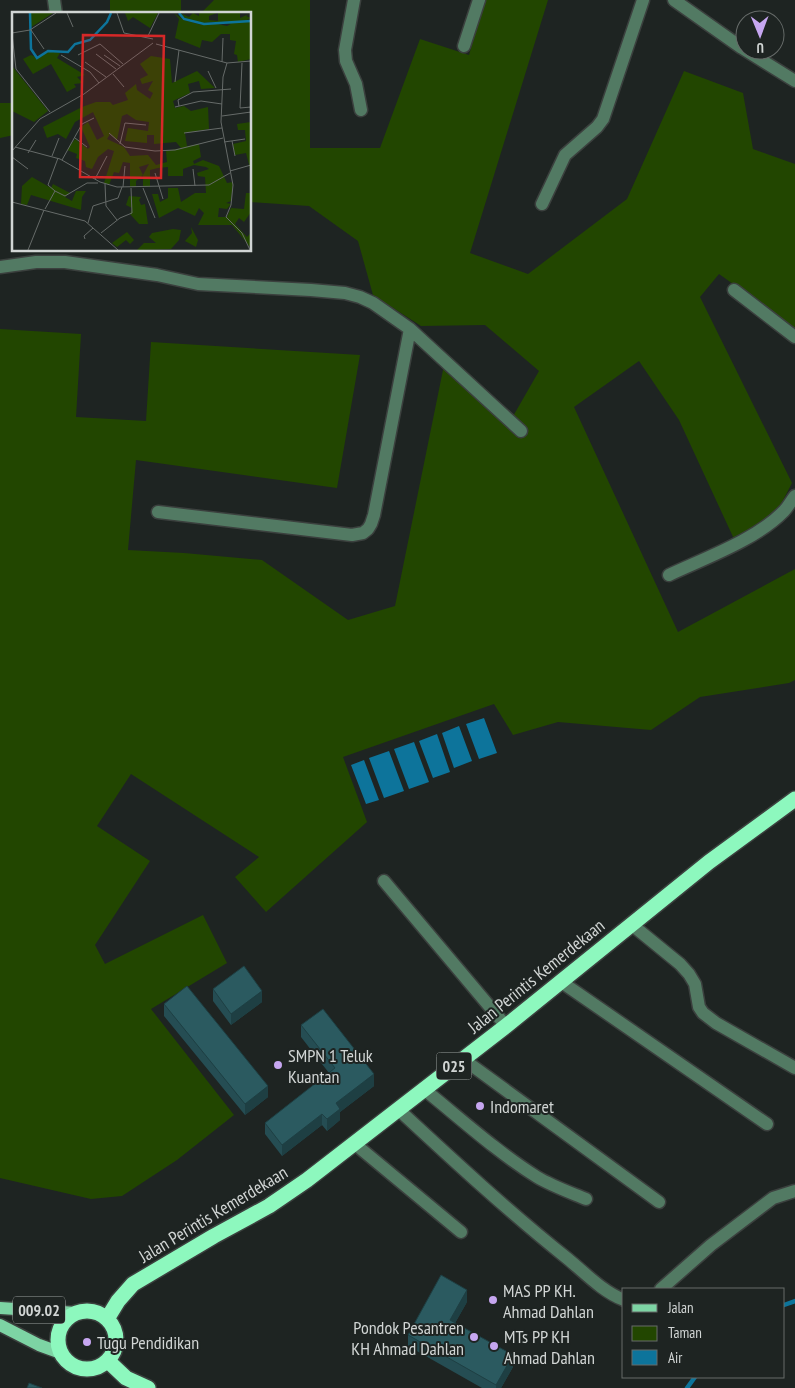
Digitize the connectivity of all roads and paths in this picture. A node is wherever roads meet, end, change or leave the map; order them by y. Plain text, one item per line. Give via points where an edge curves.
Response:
1 (354, 0) edge
2 (478, 0) edge
3 (643, 0) edge
4 (674, 0) edge
5 (464, 46) dead end
6 (795, 81) edge
7 (361, 110) dead end
8 (542, 204) dead end
9 (0, 267) edge
10 (734, 290) dead end
11 (410, 329) junction
12 (795, 337) edge
13 (521, 431) dead end
14 (795, 496) edge
15 (158, 512) dead end
16 (669, 575) dead end
17 (795, 799) edge
18 (384, 881) dead end
19 (631, 924) junction
20 (560, 981) junction
21 (506, 1026) junction
22 (463, 1059) junction
23 (795, 1068) edge
24 (425, 1090) junction
25 (399, 1110) junction
26 (767, 1124) dead end
27 (355, 1144) junction
28 (795, 1191) edge
29 (586, 1199) dead end
30 (659, 1202) dead end
31 (462, 1232) dead end
32 (662, 1288) edge
33 (622, 1299) edge
34 (0, 1308) edge
35 (77, 1313) junction
36 (107, 1319) junction
37 (0, 1325) edge
38 (61, 1353) junction
39 (108, 1361) junction
40 (148, 1388) edge

1 - 7 street via 345,50
2 - 5 street
3 - 8 street via 604,119 565,156
4 - 6 street
9 - 11 street via 65,262 198,284 345,293 373,303
10 - 12 street
11 - 13 street
11 - 15 street via 374,515 363,533 328,533
14 - 16 street via 784,511 749,537
17 - 19 highway, Jalan Perintis Kemerdekaan / 025
18 - 21 street
19 - 20 highway, Jalan Perintis Kemerdekaan / 025
19 - 23 street via 690,974 699,1007 704,1013
20 - 21 highway, Jalan Perintis Kemerdekaan / 025
20 - 26 street
21 - 22 highway, Jalan Perintis Kemerdekaan / 025
22 - 24 highway, Jalan Perintis Kemerdekaan / 025
22 - 30 street
24 - 25 highway, Jalan Perintis Kemerdekaan / 025
24 - 29 street via 530,1172
25 - 27 highway, Jalan Perintis Kemerdekaan / 025
25 - 33 street via 548,1243
27 - 31 street
27 - 36 highway, Jalan Perintis Kemerdekaan / 025 via 269,1206 133,1284
28 - 32 street via 773,1198 711,1245
34 - 35 main road, 009.02
35 - 36 highway via 93,1312
35 - 38 highway via 62,1325 58,1343
36 - 39 highway via 116,1335 114,1353
37 - 38 main road, 009.02
38 - 39 highway via 66,1360 82,1369 92,1369
39 - 40 highway via 126,1378

